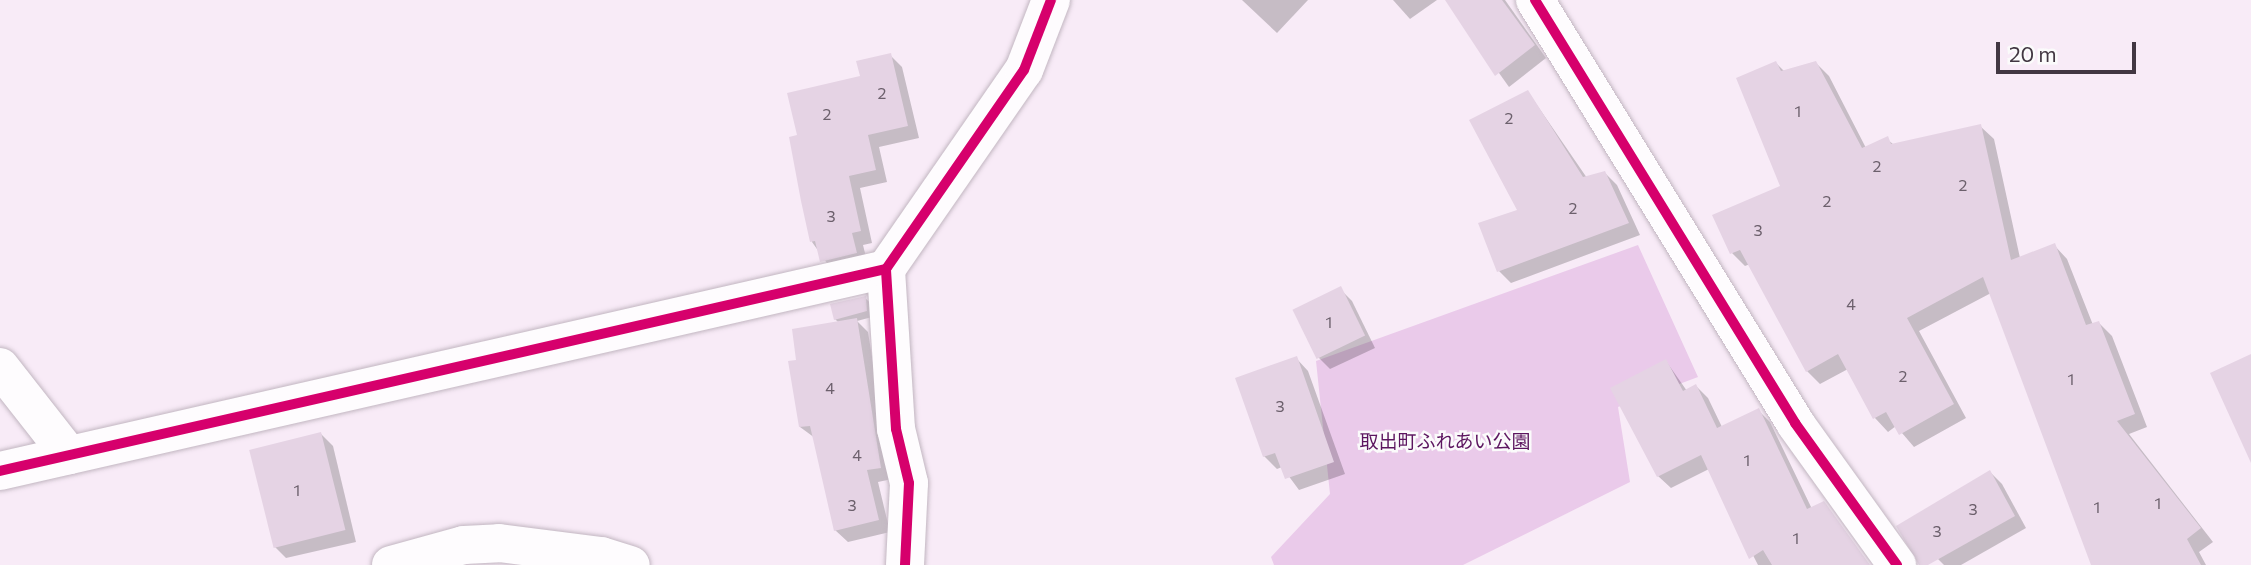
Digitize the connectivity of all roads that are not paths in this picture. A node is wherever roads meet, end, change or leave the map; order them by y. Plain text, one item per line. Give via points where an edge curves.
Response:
1 (1051, 0) edge
2 (1535, 0) edge
3 (886, 269) junction
4 (0, 368) edge
5 (69, 455) junction
6 (0, 471) edge
7 (391, 565) edge
8 (631, 565) edge
9 (905, 565) edge
10 (1897, 565) edge

1 - 3 street via 1024,70
2 - 10 street via 1795,424
3 - 5 street
3 - 9 street via 897,429 909,483
4 - 5 street
5 - 6 street
7 - 8 street via 464,545 499,543 600,555

